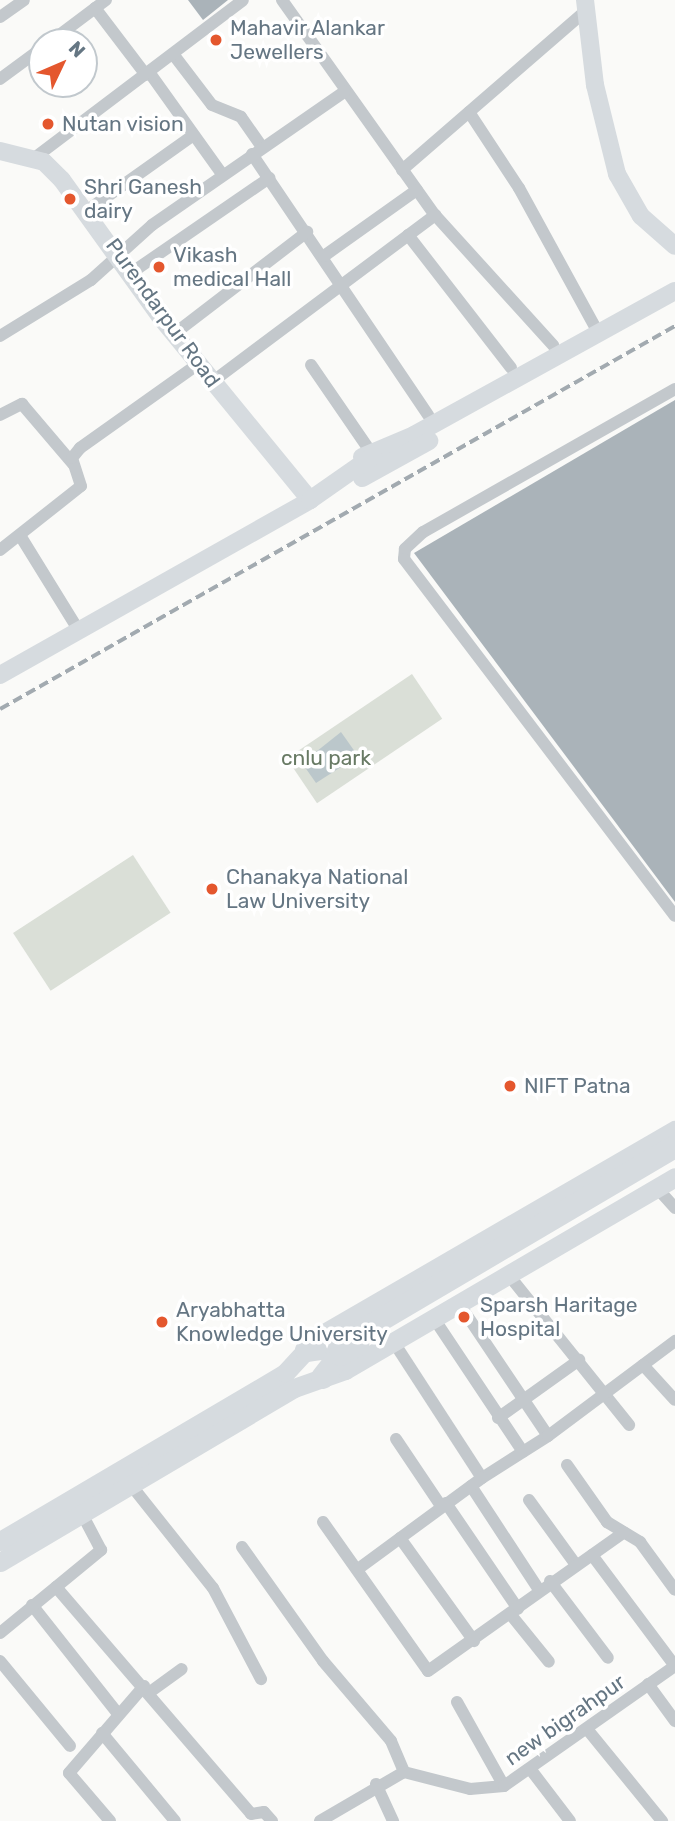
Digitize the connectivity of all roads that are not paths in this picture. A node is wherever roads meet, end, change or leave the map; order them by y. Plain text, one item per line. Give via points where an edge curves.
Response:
1 (23, 0) edge
2 (243, 0) edge
3 (282, 0) edge
4 (101, 4) edge
5 (586, 5) edge
6 (0, 18) edge
7 (69, 28) edge
8 (173, 54) junction
9 (28, 58) edge
10 (148, 74) junction
11 (0, 79) edge
12 (344, 92) junction
13 (469, 112) junction
14 (192, 136) junction
15 (257, 150) junction
16 (0, 151) edge
17 (33, 159) junction
18 (402, 170) junction
19 (222, 174) junction
20 (269, 178) junction
21 (417, 190) junction
22 (88, 210) junction
23 (435, 215) junction
24 (307, 232) junction
25 (408, 235) junction
26 (675, 246) edge
27 (117, 252) junction
28 (324, 256) junction
29 (131, 273) junction
30 (675, 279) edge
31 (342, 283) junction
32 (675, 291) edge
33 (675, 304) edge
34 (594, 325) junction
35 (174, 334) junction
36 (0, 337) edge
37 (553, 345) junction
38 (198, 364) junction
39 (311, 365) dead end
40 (511, 368) junction
41 (212, 382) junction
42 (675, 389) edge
43 (0, 415) edge
44 (428, 415) junction
45 (371, 452) junction
46 (73, 464) junction
47 (349, 470) junction
48 (305, 498) junction
49 (21, 537) junction
50 (0, 550) edge
51 (79, 631) junction
52 (0, 675) edge
53 (675, 916) edge
54 (675, 1130) edge
55 (675, 1146) edge
56 (675, 1160) edge
57 (675, 1177) edge
58 (657, 1188) junction
59 (675, 1208) edge
60 (507, 1273) junction
61 (458, 1302) junction
62 (433, 1317) junction
63 (393, 1341) junction
64 (675, 1341) edge
65 (306, 1350) junction
66 (337, 1350) junction
67 (579, 1360) junction
68 (643, 1365) junction
69 (322, 1377) junction
70 (289, 1380) junction
71 (607, 1394) junction
72 (523, 1399) junction
73 (675, 1400) edge
74 (498, 1418) junction
75 (629, 1425) dead end
76 (548, 1436) junction
77 (396, 1439) dead end
78 (523, 1452) junction
79 (567, 1465) dead end
80 (126, 1478) junction
81 (476, 1482) junction
82 (529, 1500) dead end
83 (444, 1505) junction
84 (82, 1514) junction
85 (323, 1522) dead end
86 (624, 1532) junction
87 (400, 1538) junction
88 (0, 1541) edge
89 (242, 1546) dead end
90 (592, 1555) junction
91 (0, 1562) edge
92 (576, 1565) junction
93 (358, 1569) junction
94 (550, 1581) junction
95 (56, 1587) junction
96 (539, 1590) junction
97 (675, 1590) edge
98 (32, 1605) junction
99 (514, 1612) junction
100 (0, 1633) edge
101 (474, 1641) junction
102 (608, 1658) dead end
103 (0, 1661) edge
104 (549, 1662) dead end
105 (675, 1666) edge
106 (182, 1669) dead end
107 (261, 1679) dead end
108 (648, 1684) junction
109 (147, 1689) junction
110 (457, 1702) dead end
111 (118, 1714) junction
112 (675, 1721) edge
113 (587, 1729) junction
114 (102, 1733) junction
115 (70, 1746) dead end
116 (531, 1770) junction
117 (404, 1772) junction
118 (376, 1784) junction
119 (504, 1786) junction
120 (110, 1821) edge
121 (175, 1821) edge
122 (272, 1821) edge
123 (320, 1821) edge
124 (393, 1821) edge
125 (570, 1821) edge
126 (662, 1821) edge

1 - 6 street
2 - 8 street
3 - 12 street
4 - 7 street
4 - 10 street
5 - 13 street
5 - 26 street via 595,85 617,174 641,216
8 - 10 street
8 - 15 street via 212,105 241,117
9 - 11 street
10 - 14 street
10 - 17 street
12 - 15 street
12 - 18 street
13 - 18 street
13 - 34 street via 519,188
14 - 19 street
14 - 22 street
15 - 19 street
15 - 20 street
16 - 17 street, Purendarpur Road
17 - 22 street, Purendarpur Road via 53,169
18 - 21 street
19 - 27 street
20 - 24 street
20 - 29 street
21 - 23 street
21 - 28 street
22 - 27 street, Purendarpur Road
23 - 25 street
23 - 37 street
24 - 28 street
24 - 35 street
25 - 31 street
25 - 40 street
27 - 29 street, Purendarpur Road
27 - 36 street via 91,281
28 - 31 street
29 - 35 street, Purendarpur Road
30 - 34 street
31 - 41 street
31 - 44 street
32 - 45 street
33 - 47 street via 362,478
34 - 37 street
35 - 38 street, Purendarpur Road
37 - 40 street
38 - 41 street, Purendarpur Road
38 - 46 street via 80,448
39 - 45 street
40 - 44 street
41 - 48 street, Purendarpur Road
42 - 53 street via 423,532 405,549 404,559
43 - 46 street via 22,404
44 - 45 street
45 - 47 street
46 - 49 street via 80,486
47 - 48 street
48 - 51 street
49 - 50 street
49 - 51 street
51 - 52 street
54 - 65 main road via 319,1336
55 - 66 highway
56 - 66 highway
57 - 58 main road
58 - 59 street
58 - 60 main road
60 - 61 main road
60 - 67 street
61 - 62 main road
61 - 72 street
62 - 63 main road
62 - 74 street
63 - 69 main road
63 - 81 street
64 - 68 street
65 - 66 highway
65 - 70 main road
66 - 69 highway
67 - 71 street
67 - 72 street
68 - 71 street
68 - 73 street
69 - 70 main road
70 - 80 main road
71 - 75 street
71 - 76 street
72 - 74 street
72 - 76 street
74 - 78 street
76 - 78 street
77 - 83 street
78 - 81 street
79 - 86 street via 607,1522
80 - 84 main road
80 - 88 main road
80 - 107 street via 213,1588
81 - 83 street
81 - 96 street
82 - 92 street
83 - 87 street
83 - 99 street
84 - 91 main road
84 - 95 street via 101,1550
85 - 93 street
86 - 90 street
86 - 97 street via 640,1542
87 - 93 street
87 - 101 street
89 - 117 street via 335,1676 391,1741
90 - 92 street
90 - 105 street
92 - 94 street
93 - 101 street via 423,1670
94 - 96 street
94 - 102 street
95 - 98 street
95 - 109 street
96 - 99 street
98 - 100 street
98 - 111 street
99 - 101 street
99 - 104 street
103 - 115 street
105 - 108 street, new bigrahpur
106 - 109 street
108 - 112 street
108 - 113 street, new bigrahpur
109 - 111 street
109 - 122 street via 251,1814 264,1812
110 - 119 street
111 - 114 street
113 - 116 street, new bigrahpur
113 - 126 street
114 - 120 street via 69,1773
114 - 121 street
116 - 119 street, new bigrahpur
116 - 125 street
117 - 118 street
117 - 119 street, new bigrahpur via 470,1789
118 - 123 street
118 - 124 street

